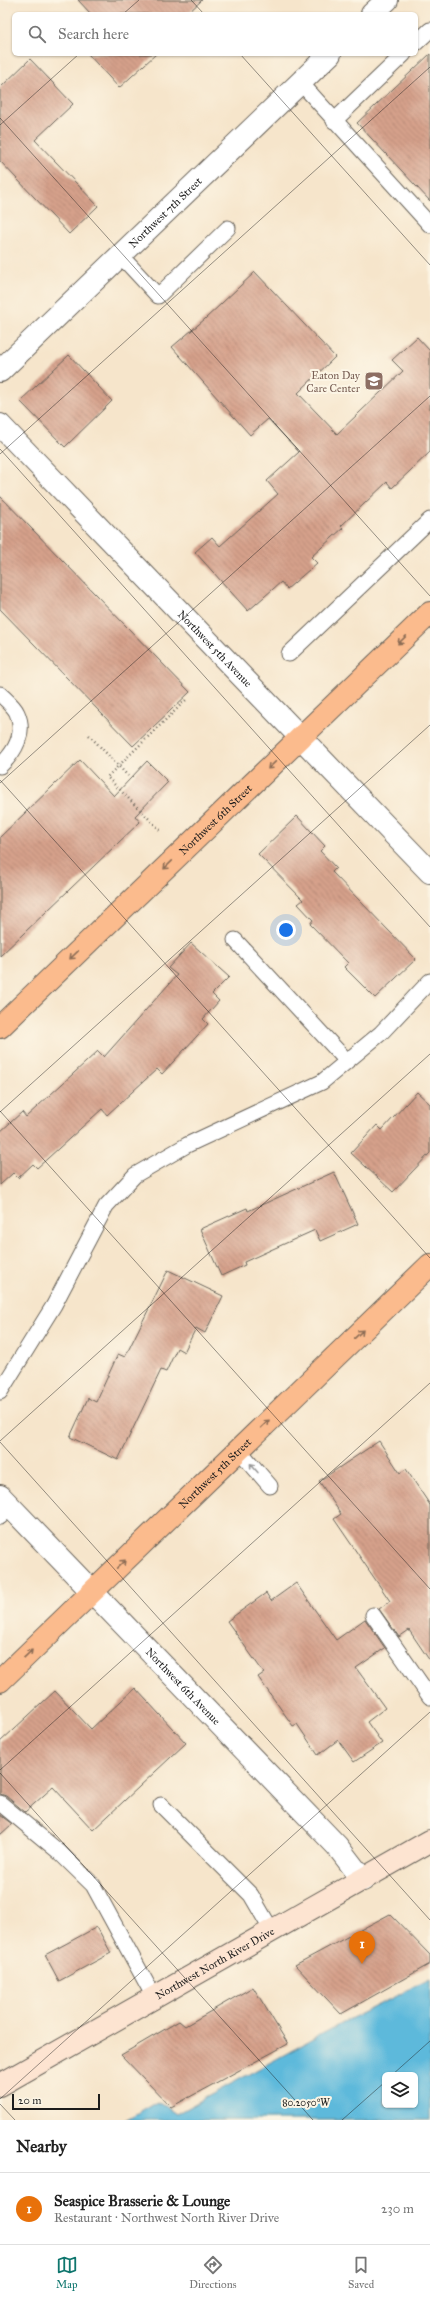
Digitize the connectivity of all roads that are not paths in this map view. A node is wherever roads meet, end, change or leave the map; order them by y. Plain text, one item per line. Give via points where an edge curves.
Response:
1 (387, 0) edge
2 (374, 12) edge
3 (430, 30) edge
4 (418, 41) edge
5 (328, 56) edge
6 (398, 56) edge
7 (300, 82) junction
8 (334, 121) junction
9 (430, 225) edge
10 (228, 228) dead end
11 (120, 255) junction
12 (0, 371) edge
13 (0, 425) edge
14 (430, 520) edge
15 (430, 613) edge
16 (289, 654) dead end
17 (0, 694) edge
18 (300, 738) junction
19 (0, 766) edge
20 (430, 872) edge
21 (235, 940) dead end
22 (430, 981) edge
23 (0, 1027) edge
24 (347, 1061) junction
25 (430, 1266) edge
26 (0, 1392) edge
27 (238, 1449) junction
28 (270, 1486) dead end
29 (4, 1506) edge
30 (92, 1592) junction
31 (373, 1615) dead end
32 (0, 1681) edge
33 (430, 1697) edge
34 (0, 1803) edge
35 (161, 1805) dead end
36 (430, 1841) edge
37 (363, 1880) junction
38 (272, 1931) junction
39 (154, 1997) junction
40 (0, 2085) edge

1 - 2 street
3 - 4 lane
5 - 7 street, Northwest 7th Street
6 - 8 lane
7 - 8 lane
7 - 11 street, Northwest 7th Street
8 - 9 lane
10 - 11 lane via 158,296
11 - 12 street, Northwest 7th Street
13 - 18 street, Northwest 5th Avenue
14 - 16 lane
15 -> 18 main road, Northwest 6th Street
17 - 19 lane via 17,711 21,727 18,742 9,758
18 - 20 street, Northwest 5th Avenue
18 -> 23 main road, Northwest 6th Street
21 - 24 lane
22 - 24 lane via 381,1034
24 - 26 lane via 322,1082 187,1145 134,1175 106,1206 54,1305
27 -> 25 main road, Northwest 5th Street
28 -> 27 lane
30 -> 27 main road, Northwest 5th Street
29 - 30 street, Northwest 6th Avenue
32 -> 30 main road, Northwest 5th Street
30 - 37 street, Northwest 6th Avenue via 337,1846
31 - 33 lane
34 - 39 lane via 58,1851 92,1885
35 - 38 lane via 251,1895
36 - 37 street, Northwest North River Drive
37 - 38 street, Northwest North River Drive
38 - 39 street, Northwest North River Drive
39 - 40 street, Northwest North River Drive

